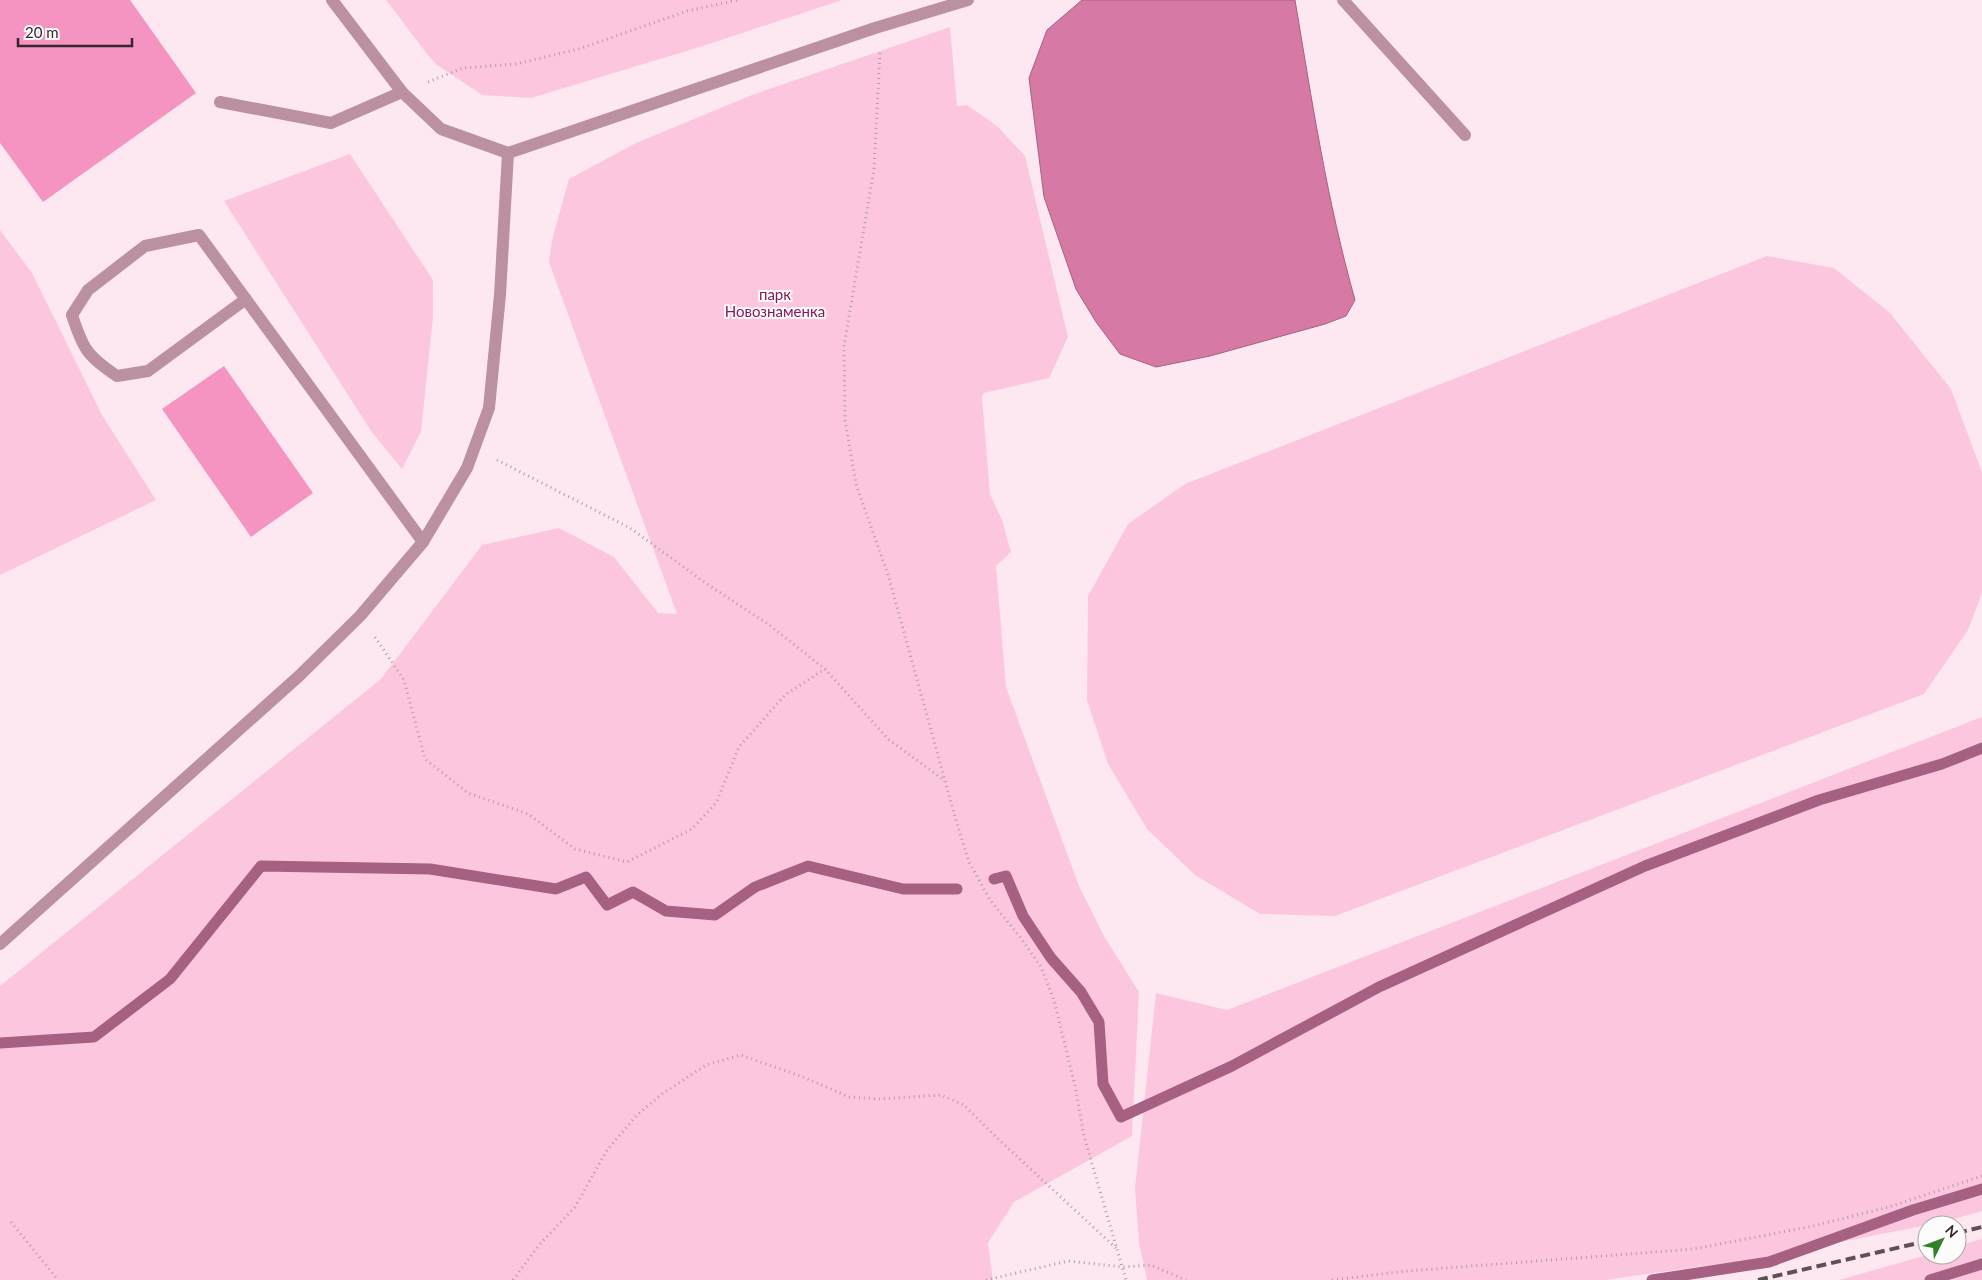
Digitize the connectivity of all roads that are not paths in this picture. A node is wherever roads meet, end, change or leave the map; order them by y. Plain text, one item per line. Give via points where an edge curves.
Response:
1 (332, 0) edge
2 (968, 0) edge
3 (1343, 0) edge
4 (402, 92) junction
5 (220, 102) dead end
6 (1465, 135) dead end
7 (508, 153) junction
8 (246, 299) junction
9 (423, 542) junction
10 (0, 944) edge

1 - 4 street
2 - 7 street via 875,28
3 - 6 street
4 - 5 street via 331,123
4 - 7 street via 441,129
7 - 9 street via 500,295 489,408 467,468
8 - 8 street via 199,235 146,246 88,290 72,315 81,344 97,363 117,376 148,371
8 - 9 street
9 - 10 street via 360,616 299,676

